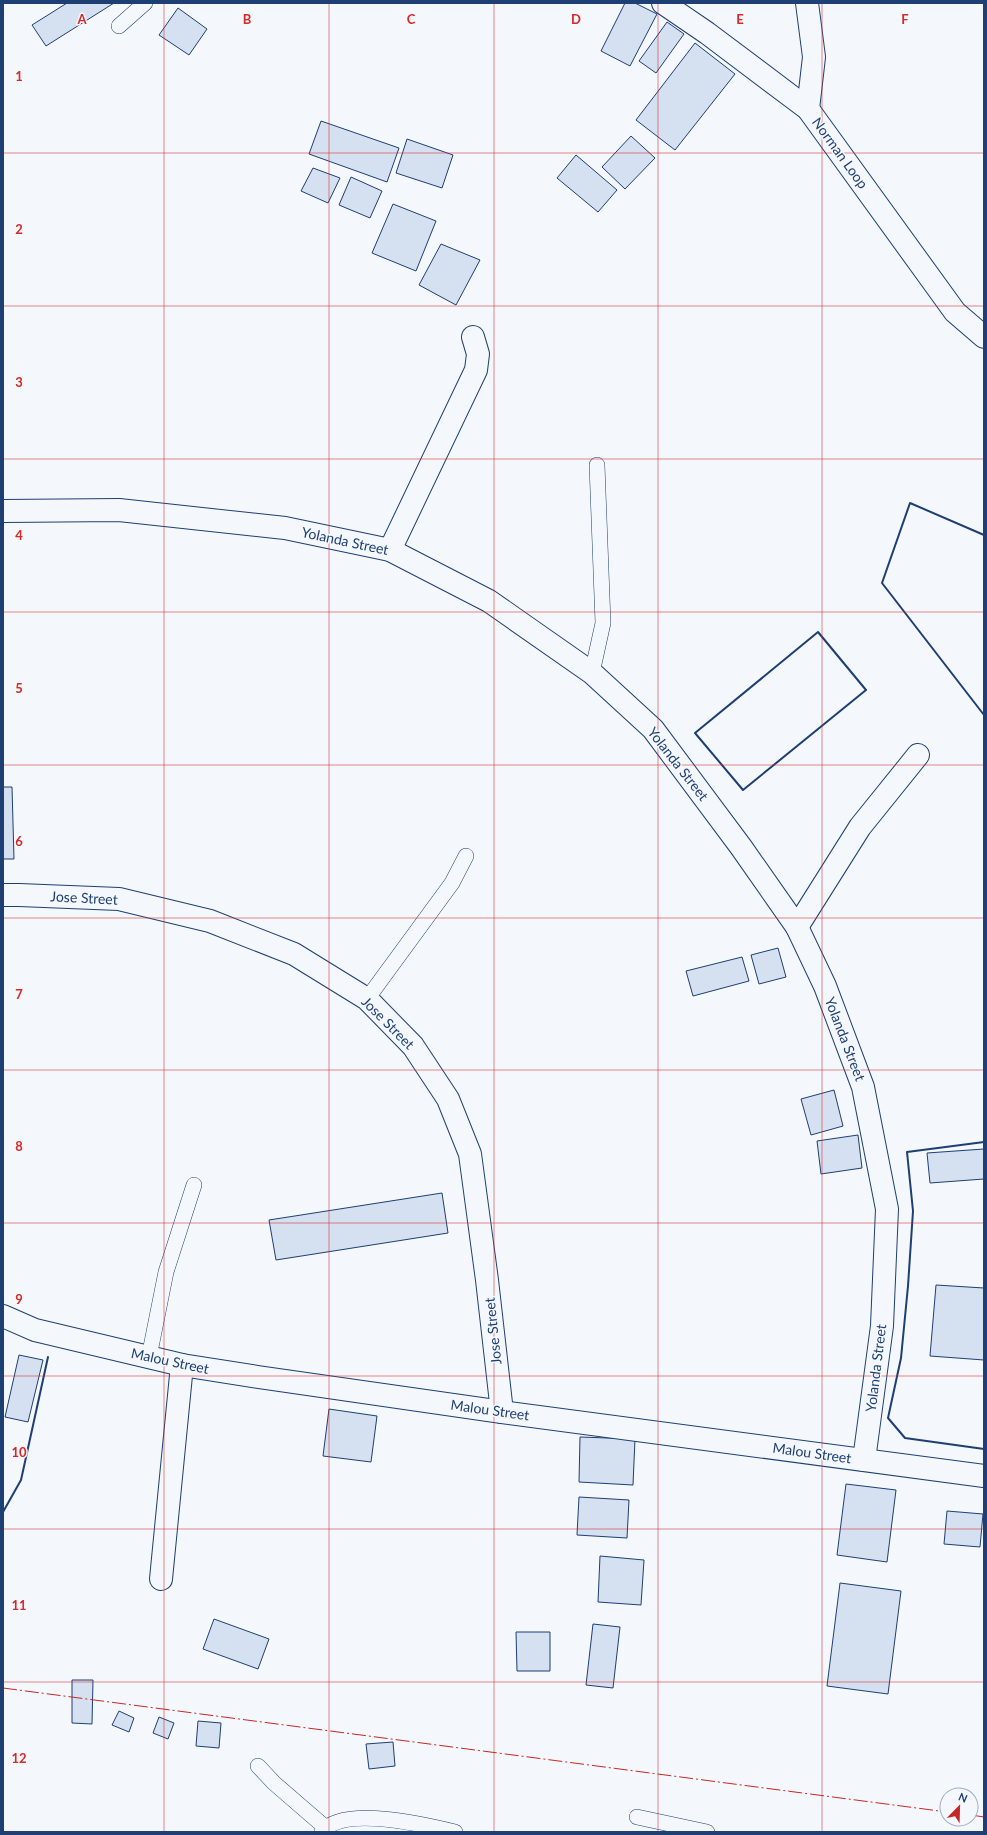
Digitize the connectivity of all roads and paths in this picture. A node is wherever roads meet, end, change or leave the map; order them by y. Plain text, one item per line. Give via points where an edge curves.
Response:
1 (145, 3) edge
2 (663, 3) edge
3 (807, 3) edge
4 (120, 26) dead end
5 (808, 108) junction
6 (473, 337) dead end
7 (984, 337) edge
8 (597, 465) dead end
9 (3, 511) edge
10 (390, 550) junction
11 (592, 673) junction
12 (918, 755) dead end
13 (466, 856) dead end
14 (3, 895) edge
15 (797, 927) junction
16 (367, 999) junction
17 (194, 1185) dead end
18 (3, 1316) edge
19 (149, 1357) junction
20 (182, 1365) junction
21 (502, 1412) junction
22 (864, 1460) junction
23 (984, 1476) edge
24 (161, 1579) dead end
25 (258, 1766) dead end
26 (637, 1817) dead end
27 (324, 1830) edge
28 (455, 1832) edge
29 (707, 1832) edge

1 - 4 lane
2 - 5 street, Norman Loop
3 - 5 street via 814,57
5 - 7 street, Norman Loop via 955,312
6 - 10 street via 478,354 476,370
8 - 11 lane via 603,623
9 - 10 street, Yolanda Street via 119,510 284,528
10 - 11 street, Yolanda Street via 489,601
11 - 15 street, Yolanda Street via 653,729
12 - 15 street via 860,827
13 - 16 lane via 452,883
14 - 16 street, Jose Street via 119,899 210,921 294,954
15 - 22 street, Yolanda Street via 825,986 864,1087 888,1209 882,1326
16 - 21 street, Jose Street via 413,1046 448,1099 470,1154 488,1280
17 - 19 lane via 166,1272
18 - 19 street, Malou Street via 35,1330
19 - 20 street, Malou Street
20 - 21 street, Malou Street
20 - 24 street
21 - 22 street, Malou Street
22 - 23 street, Malou Street
25 - 27 lane
26 - 29 lane
27 - 28 lane via 330,1824 347,1819 393,1819

